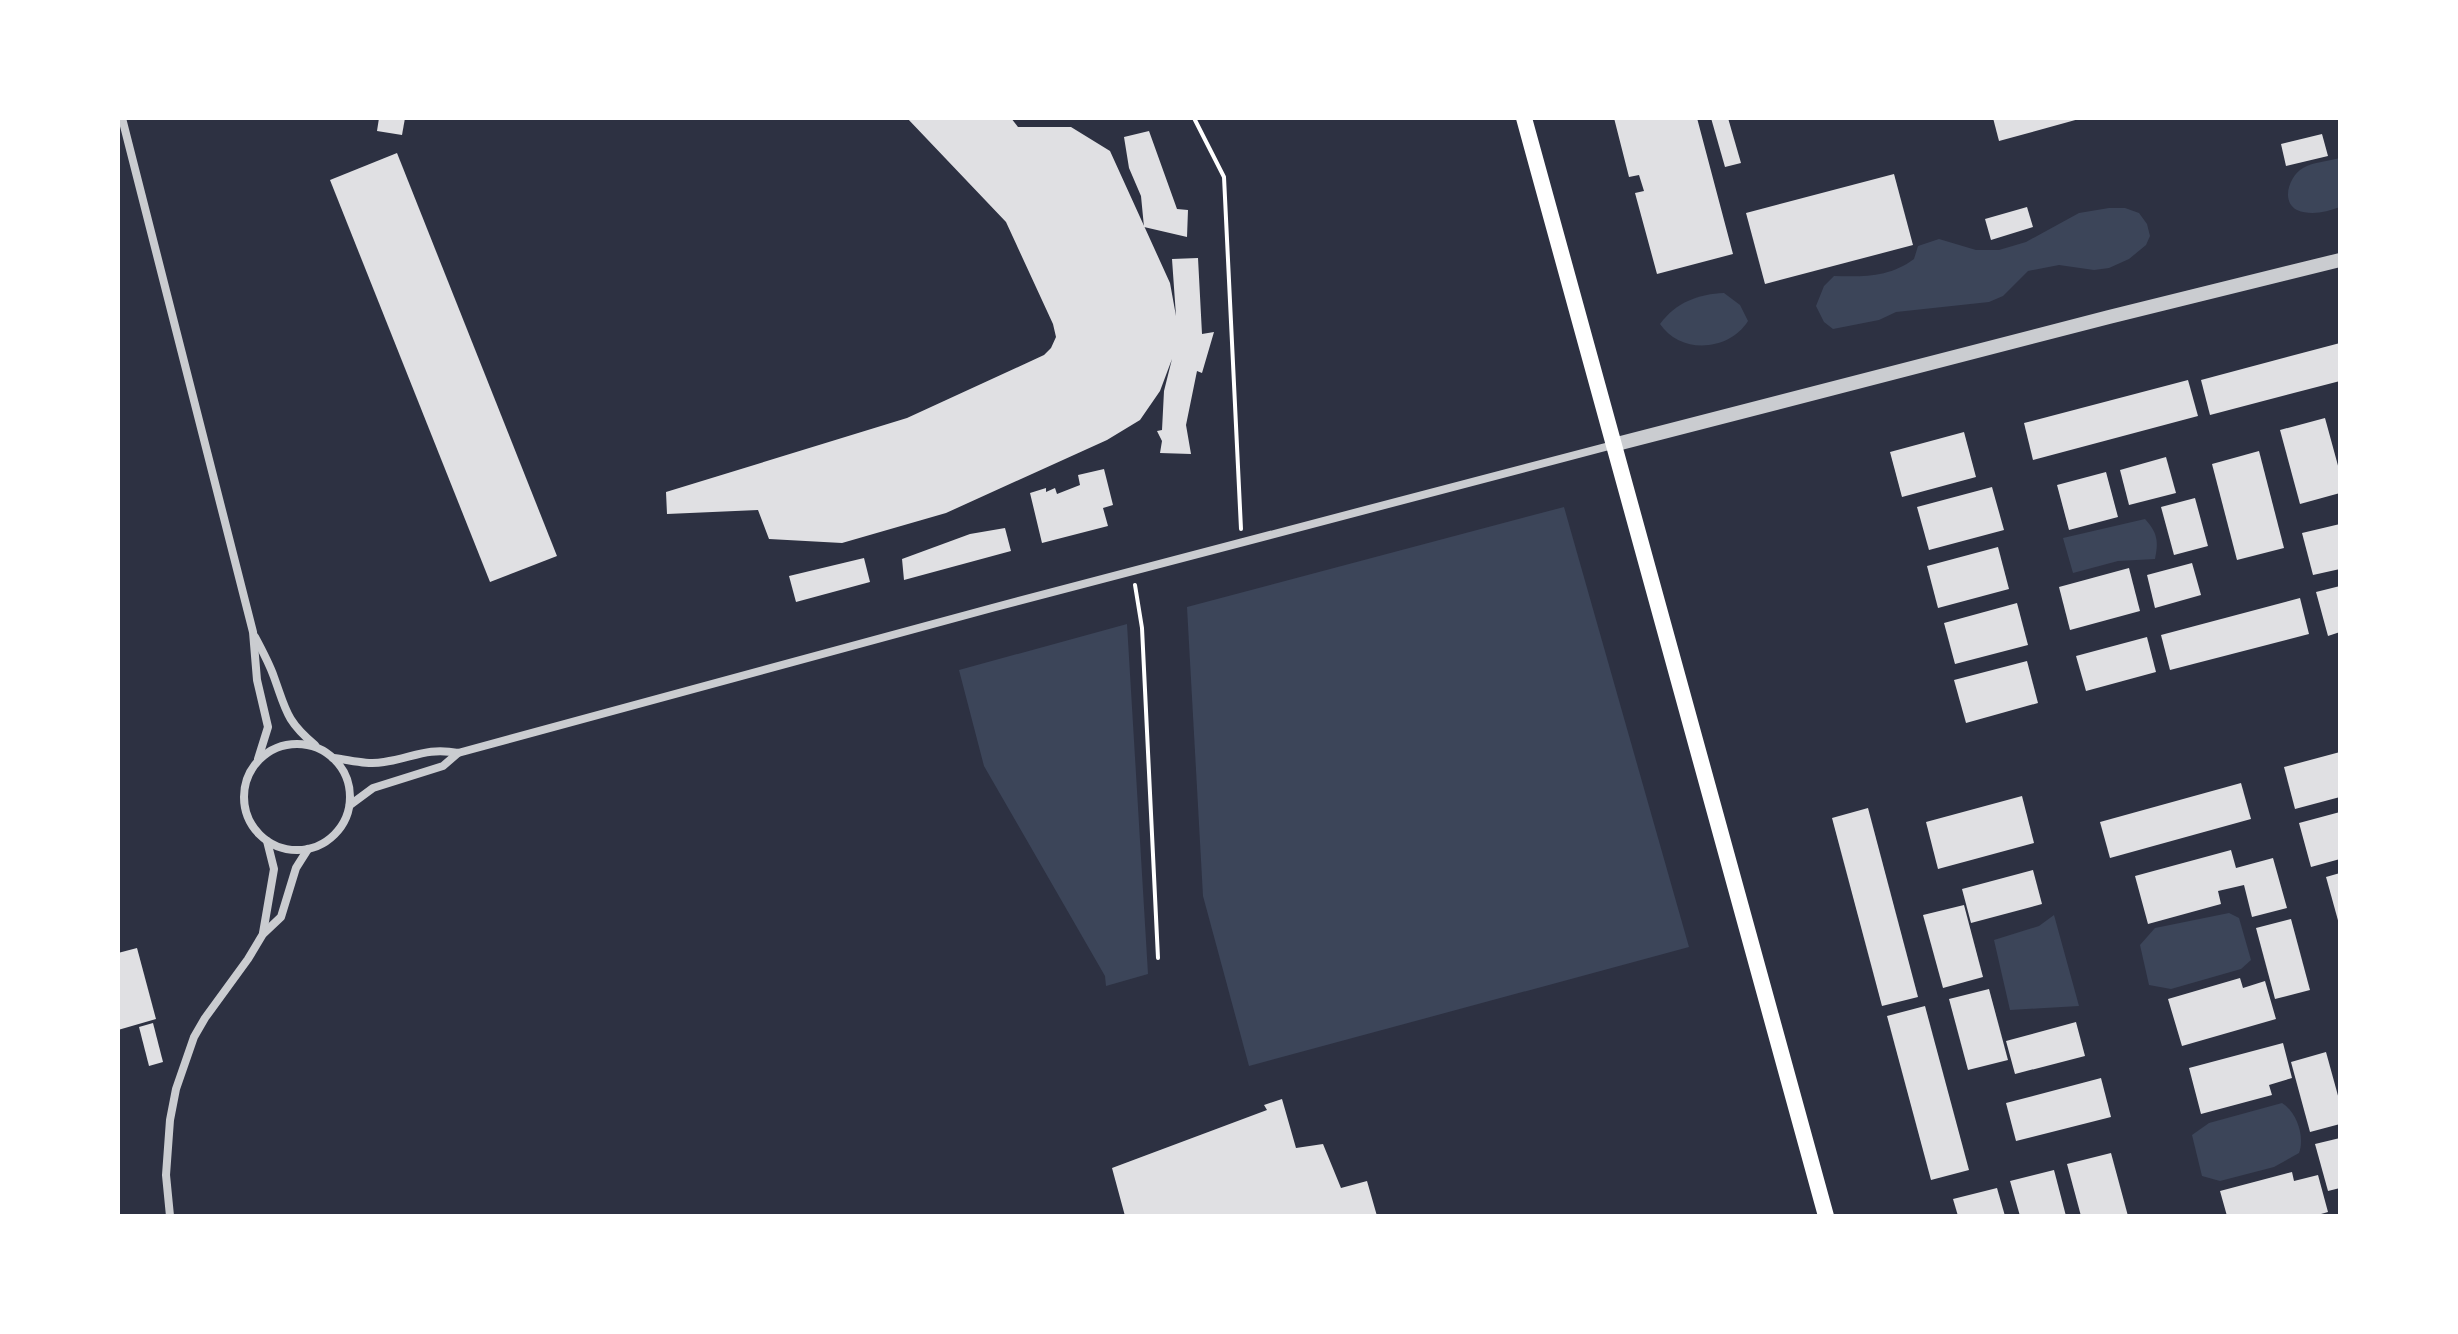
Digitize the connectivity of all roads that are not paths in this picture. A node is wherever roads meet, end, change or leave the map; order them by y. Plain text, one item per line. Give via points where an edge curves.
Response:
1 (122, 118) edge
2 (1524, 118) edge
3 (2340, 260) edge
4 (1613, 445) junction
5 (253, 632) junction
6 (317, 747) junction
7 (458, 753) junction
8 (333, 758) junction
9 (258, 759) junction
10 (350, 805) junction
11 (267, 841) junction
12 (308, 849) junction
13 (263, 934) junction
14 (170, 1216) edge
15 (1826, 1216) edge

1 - 5 street
2 - 4 main road
3 - 4 street
4 - 7 street
4 - 15 main road
5 - 6 street via 286,714
5 - 9 street via 268,727
6 - 8 street
6 - 9 street via 286,744
7 - 8 street via 436,749 367,763
7 - 10 street via 443,766 373,788
8 - 10 street via 348,783
9 - 11 street via 245,784 244,802 253,828
10 - 12 street via 336,833
11 - 12 street via 288,850
11 - 13 street via 274,869
12 - 13 street via 296,868 281,917
13 - 14 street via 194,1037 176,1089 166,1160

